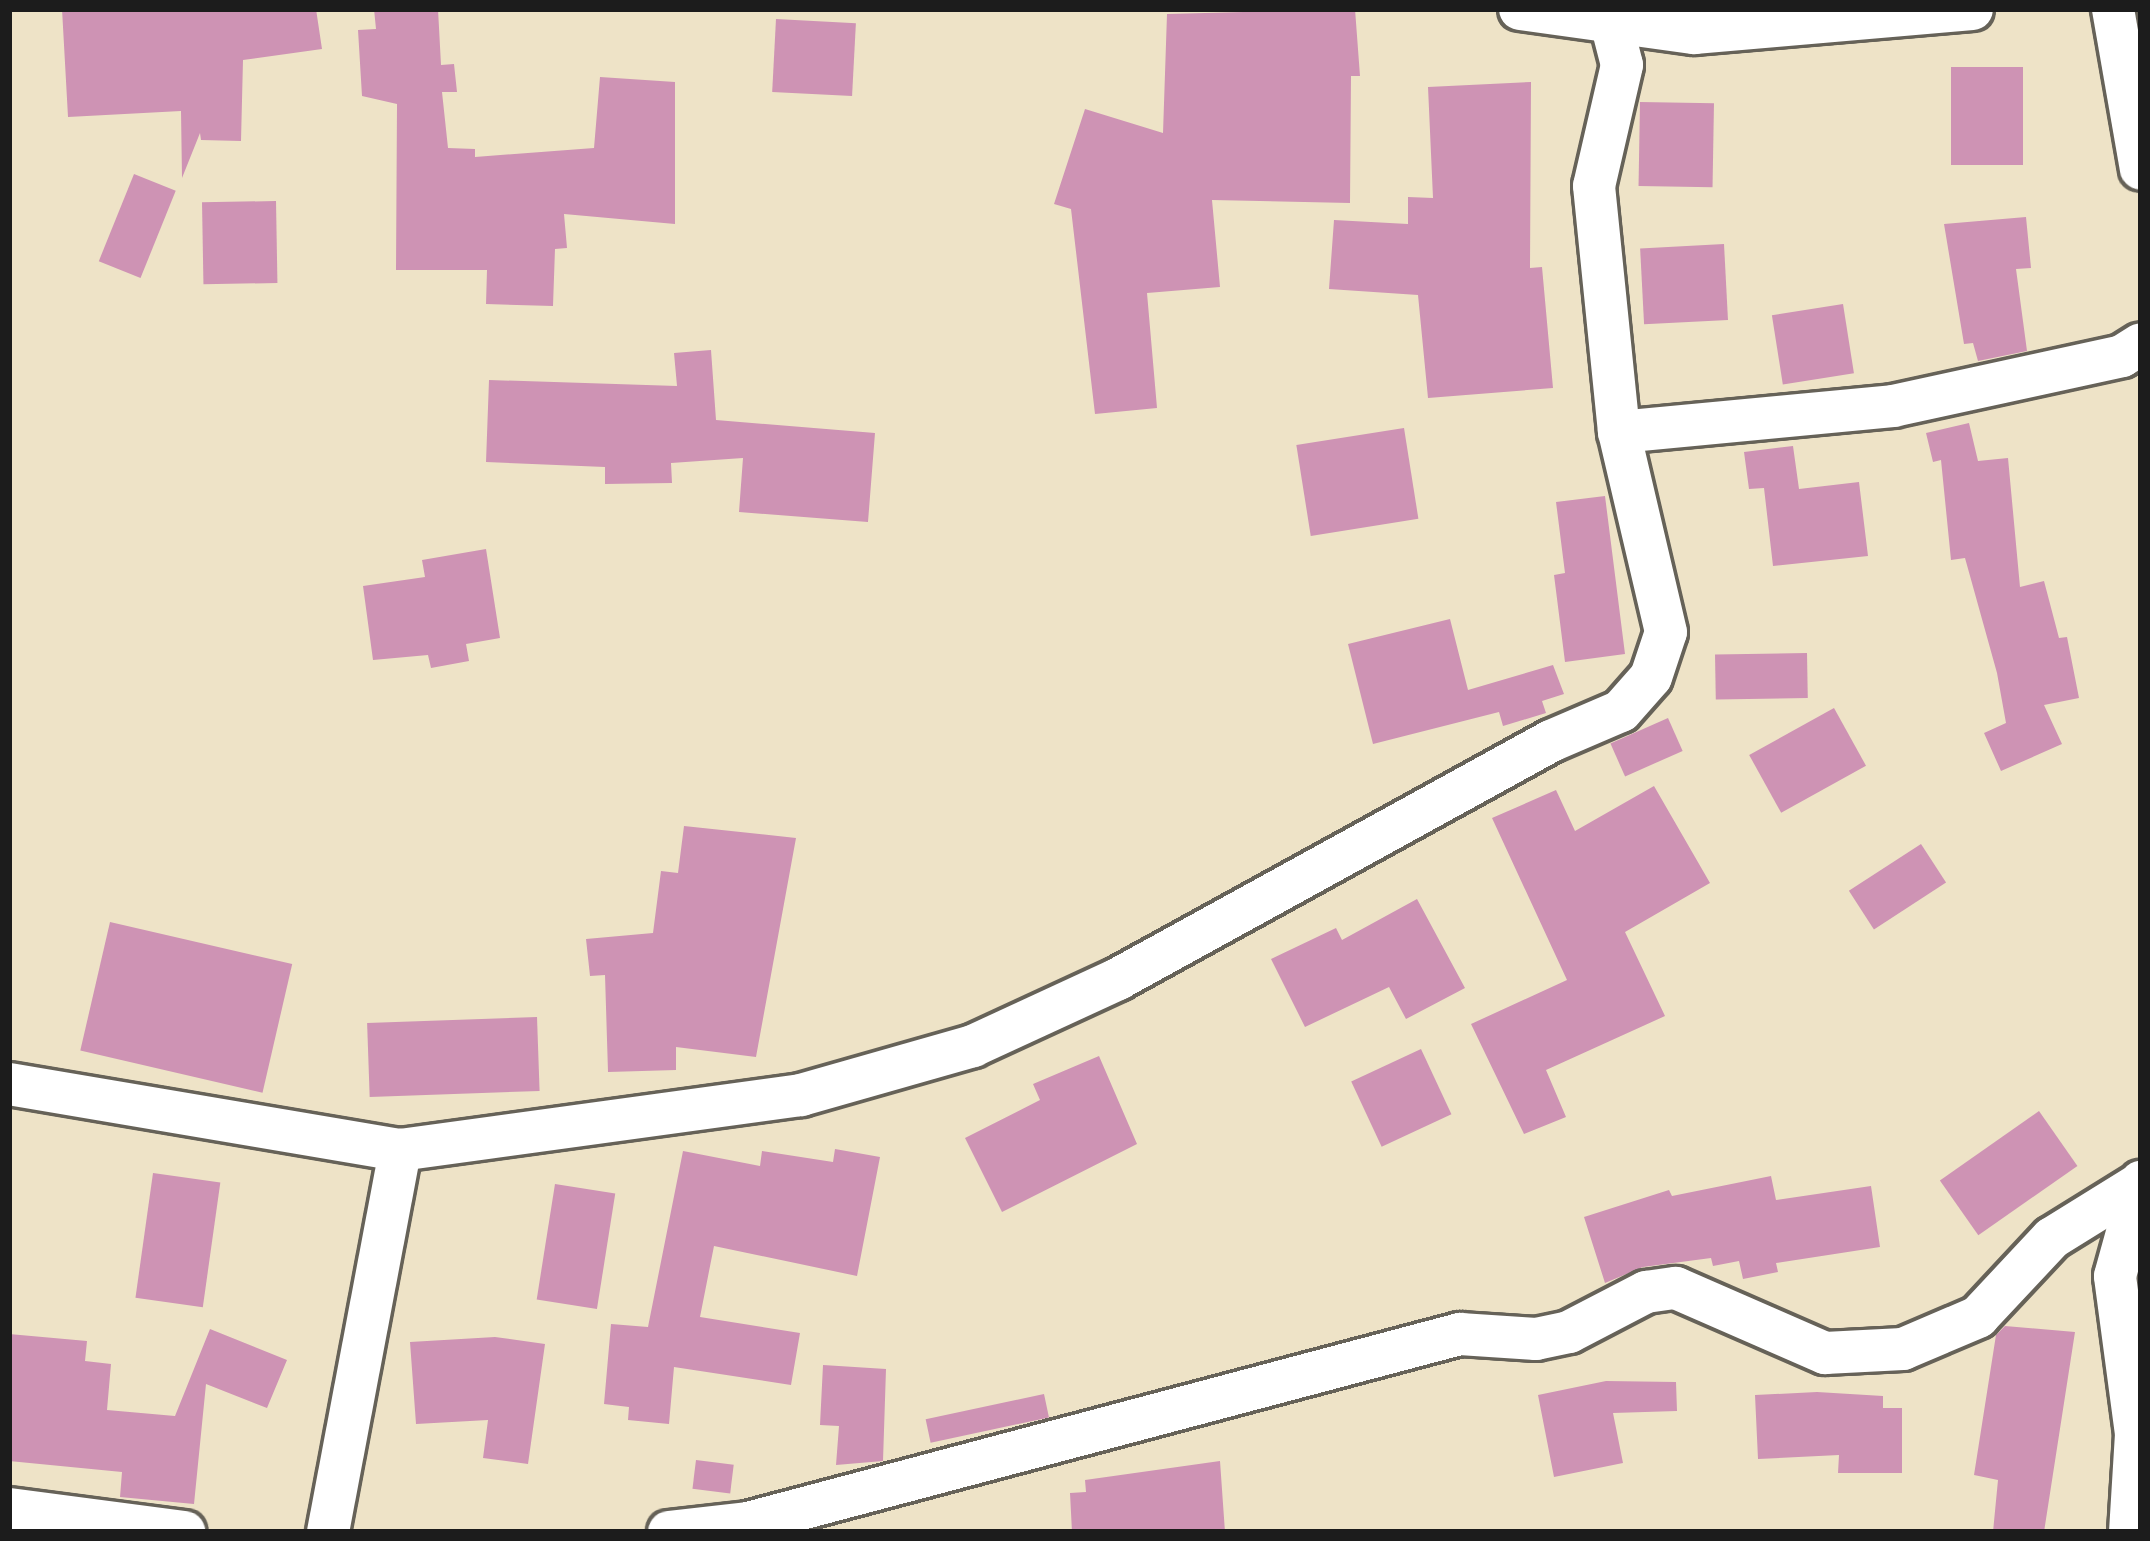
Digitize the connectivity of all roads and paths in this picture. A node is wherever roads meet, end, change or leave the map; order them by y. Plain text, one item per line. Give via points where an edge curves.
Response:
1 (1520, 9) edge
2 (1972, 9) edge
3 (2113, 9) edge
4 (1612, 26) junction
5 (2141, 169) edge
6 (2141, 344) edge
7 (1619, 432) junction
8 (9, 1084) edge
9 (400, 1150) junction
10 (2140, 1183) edge
11 (9, 1509) edge
12 (748, 1527) edge
13 (184, 1532) edge
14 (328, 1532) edge
15 (669, 1532) edge
16 (2129, 1532) edge

1 - 4 street
2 - 4 street via 1694,33
3 - 5 street
4 - 7 street via 1622,65 1594,187
6 - 7 street via 2102,362 1893,406
7 - 9 street via 1666,632 1652,677 1621,711 1551,740 1118,979 973,1046 801,1095
8 - 9 street
9 - 14 street
10 - 12 street via 2052,1238 1978,1317 1903,1349 1825,1353 1676,1288 1646,1292 1569,1332 1536,1339 1460,1334
10 - 16 street via 2115,1276 2136,1434
11 - 13 street
12 - 15 street

